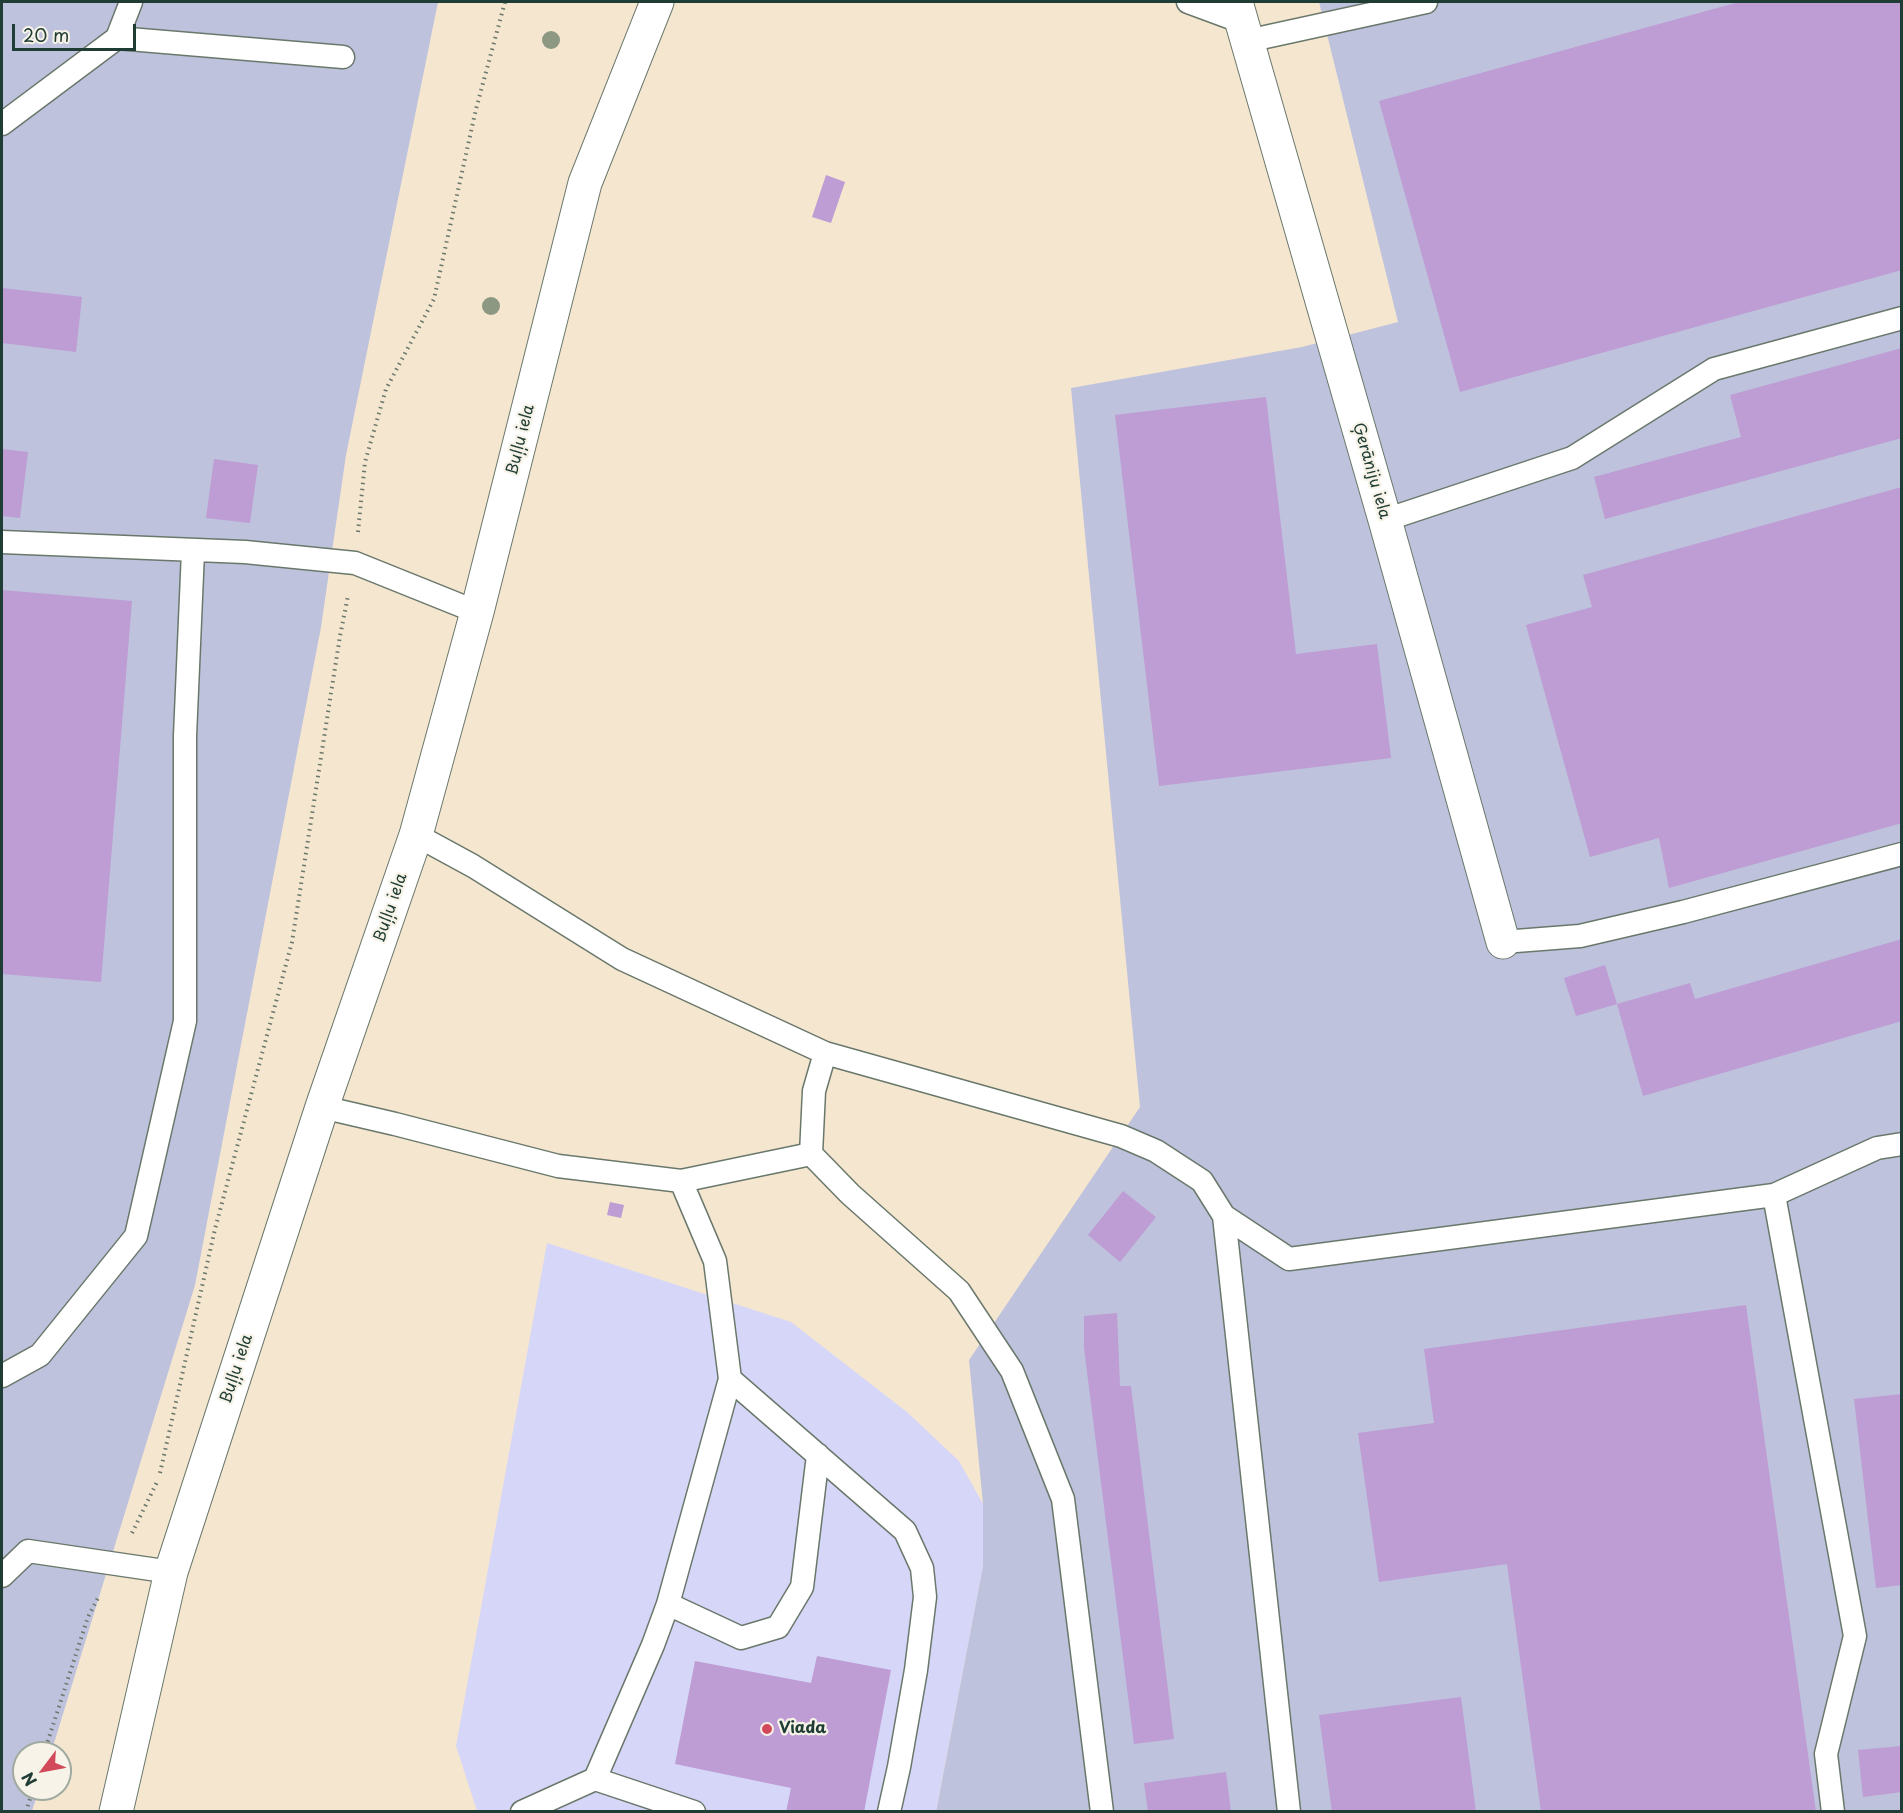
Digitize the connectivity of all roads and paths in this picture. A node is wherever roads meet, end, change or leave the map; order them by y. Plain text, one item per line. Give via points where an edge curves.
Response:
1 (131, 2) edge
2 (505, 2) edge
3 (657, 2) edge
4 (1188, 2) edge
5 (1426, 2) edge
6 (1241, 22) edge
7 (117, 38) junction
8 (343, 57) dead end
9 (2, 124) edge
10 (1902, 318) edge
11 (1385, 520) junction
12 (2, 542) edge
13 (193, 552) junction
14 (355, 563) junction
15 (477, 612) junction
16 (416, 835) junction
17 (1902, 854) edge
18 (1503, 942) joint
19 (825, 1053) junction
20 (322, 1107) junction
21 (1902, 1144) edge
22 (811, 1154) junction
23 (681, 1180) junction
24 (1774, 1195) junction
25 (1224, 1216) junction
26 (2, 1376) edge
27 (730, 1379) junction
28 (818, 1455) junction
29 (116, 1564) junction
30 (171, 1572) junction
31 (2, 1576) edge
32 (668, 1604) junction
33 (48, 1741) edge
34 (595, 1779) junction
35 (116, 1812) edge
36 (522, 1812) edge
37 (694, 1812) edge
38 (889, 1812) edge
39 (1102, 1812) edge
40 (1289, 1812) edge
41 (1833, 1812) edge

1 - 7 lane
2 - 14 path via 476,109 434,299 386,389 365,462
3 - 15 street, Buļļu iela via 585,183
4 - 6 lane
5 - 6 lane
6 - 11 street, Ģerāniju iela
7 - 8 lane
7 - 9 lane
10 - 11 lane via 1714,369 1572,458
11 - 18 street, Ģerāniju iela
12 - 13 lane
13 - 14 lane via 244,552
13 - 26 lane via 185,736 185,1022 136,1236 40,1355
14 - 15 lane
14 - 29 path via 292,942 215,1229 159,1479
15 - 16 street, Buļļu iela
16 - 19 lane via 622,959
16 - 20 street, Buļļu iela
17 - 18 lane via 1592,934
19 - 22 lane via 814,1091
19 - 25 lane via 1121,1136 1156,1151 1203,1181
20 - 23 lane via 558,1166
20 - 30 street, Buļļu iela
21 - 24 lane via 1877,1148
22 - 23 lane
22 - 39 lane via 959,1291 1012,1371 1063,1499
23 - 27 lane via 715,1261
24 - 25 lane via 1289,1259
24 - 41 lane via 1855,1636 1826,1754
25 - 40 lane
27 - 28 lane
27 - 32 lane
28 - 32 lane via 802,1587 778,1627 741,1638
28 - 38 lane via 905,1531 922,1568 925,1597 916,1670
29 - 30 lane
29 - 31 lane via 28,1551
29 - 33 path via 88,1617
30 - 35 street, Buļļu iela
32 - 34 lane
34 - 36 lane
34 - 37 lane

